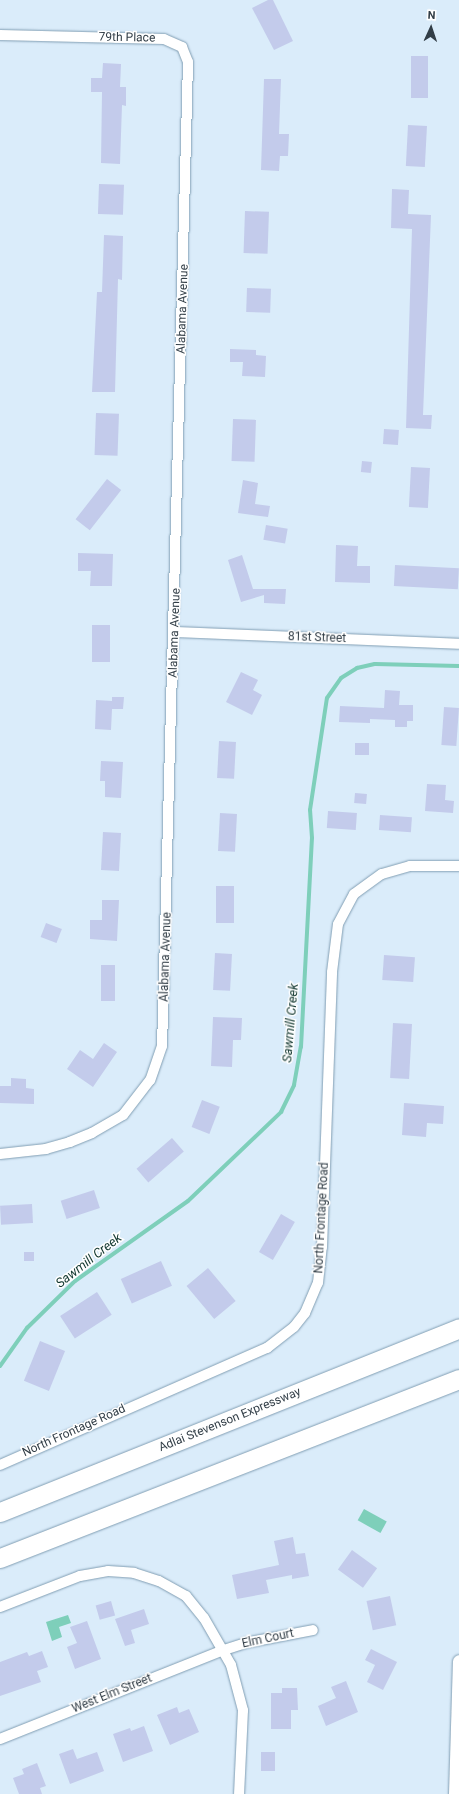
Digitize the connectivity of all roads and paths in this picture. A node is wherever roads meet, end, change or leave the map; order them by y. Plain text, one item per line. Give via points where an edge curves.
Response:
1 (0, 35) edge
2 (187, 165) joint
3 (175, 632) junction
4 (459, 644) edge
5 (459, 866) edge
6 (0, 1154) edge
7 (459, 1328) edge
8 (459, 1379) edge
9 (0, 1465) edge
10 (0, 1512) edge
11 (0, 1558) edge
12 (0, 1607) edge
13 (313, 1630) dead end
14 (224, 1650) junction
15 (459, 1661) edge
16 (0, 1739) edge
17 (239, 1794) edge
18 (454, 1794) edge

1 - 2 street, 79th Place via 164,39 182,47 188,62
2 - 3 street, Alabama Avenue
3 - 4 street, 81st Street
3 - 6 street, Alabama Avenue via 164,1036 158,1062 140,1096 123,1115 92,1133 46,1149
5 - 9 street, North Frontage Road via 410,866 382,874 354,894 338,924 332,972 322,1254 318,1283 305,1313 294,1326 267,1348
7 - 10 highway, Adlai Stevenson Expressway
8 - 11 highway
12 - 14 street via 80,1576 108,1571 134,1573 160,1580 186,1596 204,1618
13 - 14 street, Elm Court via 245,1643
14 - 16 street, West Elm Street
14 - 17 street via 231,1665 243,1710
15 - 18 street

